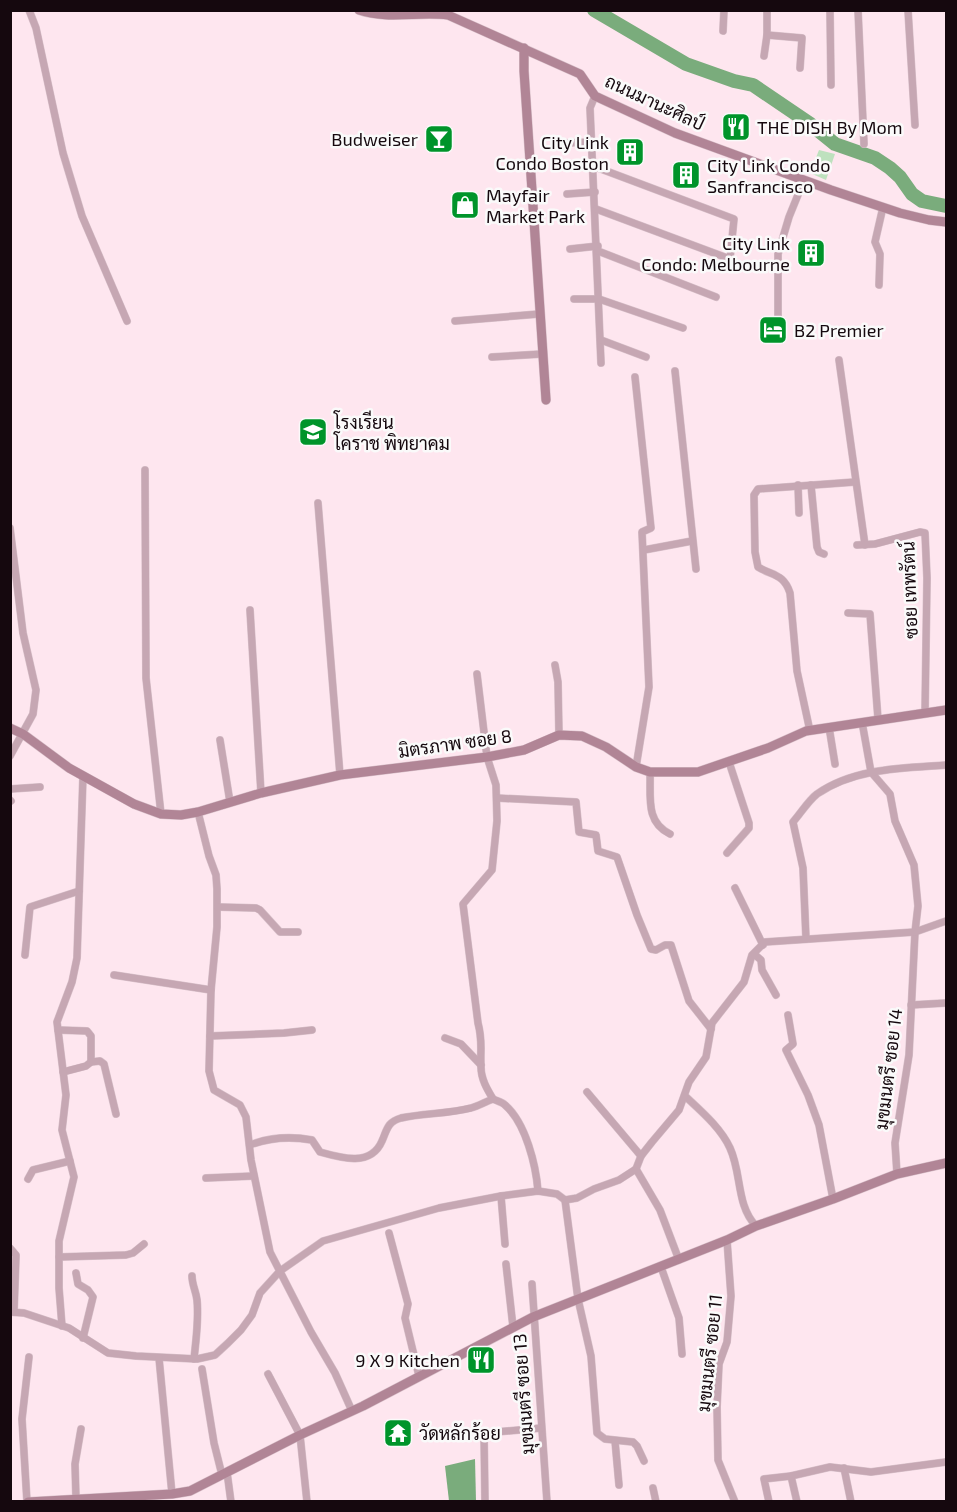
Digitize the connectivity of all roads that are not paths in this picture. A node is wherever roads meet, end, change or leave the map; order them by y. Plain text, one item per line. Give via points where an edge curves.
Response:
1 (29, 10) edge
2 (359, 10) edge
3 (723, 10) edge
4 (767, 10) edge
5 (830, 10) edge
6 (858, 10) edge
7 (908, 10) edge
8 (723, 31) dead end
9 (767, 35) junction
10 (524, 48) junction
11 (764, 57) dead end
12 (800, 68) dead end
13 (831, 85) dead end
14 (595, 96) junction
15 (915, 124) dead end
16 (565, 142) dead end
17 (592, 142) junction
18 (864, 144) dead end
19 (593, 166) junction
20 (804, 180) junction
21 (595, 192) junction
22 (567, 194) dead end
23 (883, 207) junction
24 (596, 209) junction
25 (946, 222) edge
26 (570, 249) dead end
27 (598, 249) junction
28 (879, 285) dead end
29 (716, 297) dead end
30 (573, 299) dead end
31 (599, 299) junction
32 (539, 314) junction
33 (778, 320) dead end
34 (127, 321) dead end
35 (455, 321) dead end
36 (683, 328) dead end
37 (601, 340) junction
38 (542, 354) junction
39 (492, 357) dead end
40 (646, 357) dead end
41 (839, 360) dead end
42 (601, 363) dead end
43 (675, 370) dead end
44 (635, 377) dead end
45 (546, 400) dead end
46 (146, 471) dead end
47 (855, 482) junction
48 (811, 484) junction
49 (798, 485) junction
50 (318, 503) dead end
51 (799, 513) dead end
52 (10, 528) edge
53 (692, 541) junction
54 (644, 550) junction
55 (824, 554) dead end
56 (696, 568) dead end
57 (250, 610) dead end
58 (848, 613) dead end
59 (555, 665) dead end
60 (477, 674) dead end
61 (946, 710) edge
62 (925, 713) junction
63 (878, 719) junction
64 (861, 722) junction
65 (829, 727) junction
66 (10, 729) edge
67 (810, 730) junction
68 (23, 734) junction
69 (559, 735) junction
70 (220, 740) dead end
71 (10, 756) edge
72 (487, 757) junction
73 (729, 762) junction
74 (835, 764) dead end
75 (946, 765) edge
76 (636, 767) junction
77 (650, 772) junction
78 (871, 772) junction
79 (340, 775) junction
80 (83, 776) junction
81 (40, 788) dead end
82 (10, 789) edge
83 (261, 793) junction
84 (497, 798) junction
85 (230, 802) junction
86 (198, 812) junction
87 (161, 814) junction
88 (670, 834) dead end
89 (727, 853) dead end
90 (735, 888) dead end
91 (79, 891) junction
92 (218, 907) junction
93 (946, 921) edge
94 (298, 932) dead end
95 (915, 932) junction
96 (806, 939) junction
97 (763, 945) junction
98 (754, 954) junction
99 (25, 955) dead end
100 (114, 975) dead end
101 (211, 990) junction
102 (776, 995) dead end
103 (946, 1003) edge
104 (911, 1005) junction
105 (788, 1015) dead end
106 (711, 1029) junction
107 (58, 1030) junction
108 (312, 1030) dead end
109 (210, 1036) junction
110 (445, 1038) dead end
111 (92, 1062) junction
112 (481, 1065) junction
113 (63, 1072) junction
114 (586, 1092) dead end
115 (686, 1096) junction
116 (493, 1100) junction
117 (116, 1114) dead end
118 (250, 1144) junction
119 (642, 1156) junction
120 (70, 1161) junction
121 (946, 1163) edge
122 (636, 1170) junction
123 (897, 1174) junction
124 (254, 1176) junction
125 (206, 1178) dead end
126 (28, 1179) dead end
127 (538, 1191) junction
128 (501, 1196) junction
129 (833, 1199) junction
130 (565, 1200) junction
131 (756, 1226) junction
132 (389, 1233) dead end
133 (727, 1240) junction
134 (144, 1244) dead end
135 (505, 1244) dead end
136 (10, 1248) edge
137 (59, 1257) junction
138 (679, 1260) junction
139 (506, 1264) dead end
140 (661, 1267) junction
141 (280, 1271) junction
142 (76, 1273) dead end
143 (192, 1276) dead end
144 (532, 1284) dead end
145 (578, 1299) junction
146 (12, 1312) edge
147 (532, 1317) junction
148 (62, 1326) junction
149 (513, 1327) junction
150 (82, 1338) junction
151 (682, 1354) dead end
152 (29, 1357) dead end
153 (159, 1358) junction
154 (194, 1359) junction
155 (202, 1370) dead end
156 (268, 1374) dead end
157 (419, 1376) junction
158 (352, 1411) junction
159 (541, 1428) junction
160 (81, 1429) dead end
161 (300, 1435) junction
162 (615, 1441) junction
163 (644, 1461) dead end
164 (946, 1462) edge
165 (844, 1468) junction
166 (225, 1474) junction
167 (791, 1476) junction
168 (619, 1485) dead end
169 (653, 1488) dead end
170 (172, 1494) junction
171 (76, 1499) junction
172 (138, 1499) edge
173 (27, 1502) edge
174 (231, 1502) edge
175 (307, 1502) edge
176 (485, 1502) edge
177 (547, 1502) edge
178 (656, 1502) edge
179 (735, 1502) edge
180 (769, 1502) edge
181 (797, 1502) edge
182 (851, 1502) edge

1 - 34 street via 82,216
2 - 10 street, ถนนมานะศิลป์ via 370,14 448,15
3 - 8 street
4 - 9 street
5 - 13 street
6 - 18 street
7 - 15 street
9 - 11 street
9 - 12 street via 802,38
10 - 14 street, ถนนมานะศิลป์ via 580,74
10 - 32 street
14 - 17 street via 590,108
14 - 20 street, ถนนมานะศิลป์ via 675,133
16 - 17 street
17 - 19 street
19 - 21 street
19 - 24 street via 734,219 730,259
20 - 23 street, ถนนมานะศิลป์
20 - 33 street via 778,254
21 - 22 street
21 - 24 street
23 - 25 street, ถนนมานะศิลป์
23 - 28 street via 875,242 880,253
24 - 27 street
26 - 27 street
27 - 29 street
27 - 31 street
30 - 31 street
31 - 36 street
31 - 37 street
32 - 35 street
32 - 38 street
37 - 40 street
37 - 42 street
38 - 39 street
38 - 45 street
41 - 47 street
43 - 53 street
44 - 54 street via 651,528 642,532
46 - 87 street via 146,678
47 - 48 street
47 - 62 street, ซอย เทพรัตน์ via 861,545 925,533
48 - 49 street
48 - 55 street via 817,547
49 - 51 street
49 - 67 street via 758,489 754,495 755,552 758,567 788,584 799,687
50 - 79 street
52 - 68 street via 23,633 36,690 33,714
53 - 54 street
53 - 56 street
54 - 76 street via 649,687
57 - 83 street
58 - 63 street via 870,614
59 - 69 street
60 - 72 street
61 - 62 street
62 - 63 street
63 - 64 street
64 - 65 street
64 - 78 street
65 - 67 street
65 - 74 street
66 - 68 street, มิตรภาพ ซอย 8
67 - 73 street
68 - 71 street
68 - 80 street, มิตรภาพ ซอย 8
69 - 72 street, มิตรภาพ ซอย 8 via 524,750
69 - 76 street via 582,736
70 - 85 street
72 - 79 street, มิตรภาพ ซอย 8
72 - 84 street
73 - 77 street via 698,772
73 - 89 street via 749,823
75 - 78 street
76 - 77 street
77 - 88 street via 652,817 659,828
78 - 95 street, มุขมนตรี ซอย 14 via 890,794 895,821 914,865 918,906
78 - 96 street via 839,781 815,795 793,822 803,868
79 - 83 street, มิตรภาพ ซอย 8
80 - 87 street, มิตรภาพ ซอย 8
80 - 91 street
81 - 82 street
83 - 85 street, มิตรภาพ ซอย 8
84 - 106 street via 576,802 579,832 596,836 598,851 617,857 651,949 671,945 689,1001
84 - 112 street via 492,870 463,904 483,1040
85 - 86 street, มิตรภาพ ซอย 8
86 - 87 street, มิตรภาพ ซอย 8
86 - 92 street via 216,875
90 - 97 street
91 - 99 street via 30,907
91 - 107 street via 77,958 57,1022
92 - 94 street via 255,908 280,932
92 - 101 street
93 - 95 street
95 - 96 street
95 - 104 street, มุขมนตรี ซอย 14
96 - 97 street
97 - 98 street
98 - 102 street via 761,960 762,970
98 - 106 street via 744,982
100 - 101 street
101 - 109 street
103 - 104 street
104 - 123 street, มุขมนตรี ซอย 14 via 909,1055 895,1143
105 - 129 street via 793,1044 786,1050 819,1125
106 - 115 street via 706,1057 688,1082
107 - 111 street via 90,1033
107 - 113 street
108 - 109 street
109 - 118 street via 209,1071 214,1090 240,1105
110 - 112 street via 461,1044
111 - 113 street
111 - 117 street via 104,1064
112 - 116 street
113 - 120 street via 66,1095 62,1130
114 - 119 street
115 - 119 street
115 - 131 street via 730,1148 742,1203
116 - 118 street via 471,1108 399,1119 386,1127 376,1151 366,1157 349,1159 320,1152 312,1140 301,1138 269,1138
116 - 127 street via 504,1104 515,1118 533,1155
118 - 124 street
119 - 122 street
120 - 126 street via 33,1170
120 - 137 street via 74,1184 59,1241
121 - 123 street
122 - 130 street
122 - 138 street via 660,1210
123 - 129 street
124 - 125 street
124 - 141 street via 270,1252
127 - 128 street
127 - 130 street via 557,1194
128 - 135 street
128 - 141 street via 439,1208 323,1241
129 - 131 street
130 - 145 street
131 - 133 street
132 - 157 street via 408,1304 405,1318
133 - 138 street
133 - 179 street, มุขมนตรี ซอย 11 via 730,1296 727,1342 719,1364 718,1460
134 - 137 street via 126,1255
136 - 146 street via 16,1255
137 - 148 street
138 - 140 street
139 - 149 street
140 - 145 street
140 - 151 street via 680,1318
141 - 154 street via 260,1293 241,1330 214,1355
141 - 158 street
142 - 150 street via 78,1284 93,1297
143 - 154 street via 198,1323
144 - 147 street, มุขมนตรี ซอย 13
145 - 147 street
145 - 162 street via 591,1356 597,1433
146 - 148 street
147 - 149 street
147 - 159 street, มุขมนตรี ซอย 13
148 - 150 street
149 - 157 street
150 - 153 street via 108,1353
152 - 173 street via 22,1419
153 - 154 street
153 - 170 street
155 - 166 street via 214,1443
156 - 161 street
157 - 158 street
158 - 161 street
159 - 176 street via 484,1433
159 - 177 street, มุขมนตรี ซอย 13
160 - 171 street via 75,1464
161 - 166 street
161 - 175 street
162 - 163 street via 633,1442
162 - 168 street
164 - 165 street via 871,1472
165 - 167 street via 830,1467
165 - 182 street
166 - 170 street via 190,1491
166 - 174 street
167 - 180 street via 764,1479
167 - 181 street
169 - 178 street
170 - 172 street
171 - 172 street
171 - 173 street

